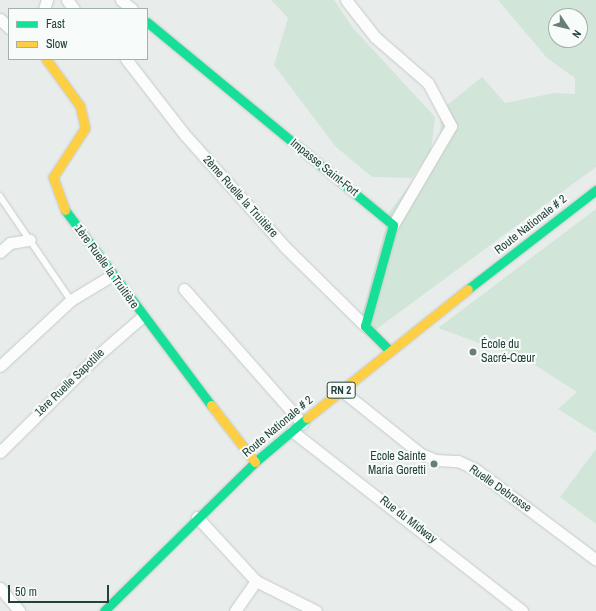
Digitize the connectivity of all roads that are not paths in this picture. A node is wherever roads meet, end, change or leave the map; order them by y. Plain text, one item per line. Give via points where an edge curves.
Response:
1 (67, 0) edge
2 (121, 0) edge
3 (346, 0) edge
4 (73, 8) edge
5 (131, 8) edge
6 (0, 19) edge
7 (148, 23) edge
8 (8, 27) edge
9 (47, 60) edge
10 (127, 60) edge
11 (592, 193) edge
12 (0, 196) edge
13 (596, 202) edge
14 (393, 225) junction
15 (30, 240) junction
16 (0, 252) edge
17 (111, 276) junction
18 (184, 289) dead end
19 (71, 300) junction
20 (142, 317) junction
21 (365, 326) junction
22 (389, 350) junction
23 (0, 366) edge
24 (341, 390) junction
25 (302, 423) junction
26 (292, 431) junction
27 (0, 452) edge
28 (255, 462) junction
29 (197, 517) junction
30 (596, 560) edge
31 (256, 581) junction
32 (0, 588) edge
33 (19, 611) edge
34 (104, 611) edge
35 (235, 611) edge
36 (316, 611) edge
37 (522, 611) edge

1 - 4 street
2 - 5 street
3 - 14 street via 375,37 428,83 452,126
6 - 8 street
7 - 14 street, Impasse Saint-Fort
9 - 17 street, 1ère Ruelle la Truitière via 80,106 85,128 53,177 61,204
10 - 21 street, 2ème Ruelle la Truitière via 185,135 286,248
11 - 13 lane
11 - 22 street, Route Nationale # 2 / RN 2
12 - 15 lane
14 - 21 street
15 - 16 street via 10,243
15 - 19 lane
17 - 19 street
17 - 20 street, 1ère Ruelle la Truitière
18 - 25 street
19 - 23 street
20 - 27 street, 1ère Ruelle Sapotille via 97,356
20 - 28 street, 1ère Ruelle la Truitière
21 - 22 street
22 - 24 street, Route Nationale # 2 / RN 2
24 - 25 street, Route Nationale # 2 / RN 2
24 - 30 street, Ruelle Debrosse via 421,454 436,460 458,461 476,469
25 - 26 street, Route Nationale # 2 / RN 2
26 - 28 street, Route Nationale # 2 / RN 2
26 - 37 street, Rue du Midway
28 - 29 street, Route Nationale # 2 / RN 2
29 - 31 street
29 - 34 street, Route Nationale # 2 / RN 2
31 - 35 street
31 - 36 street
32 - 33 street

